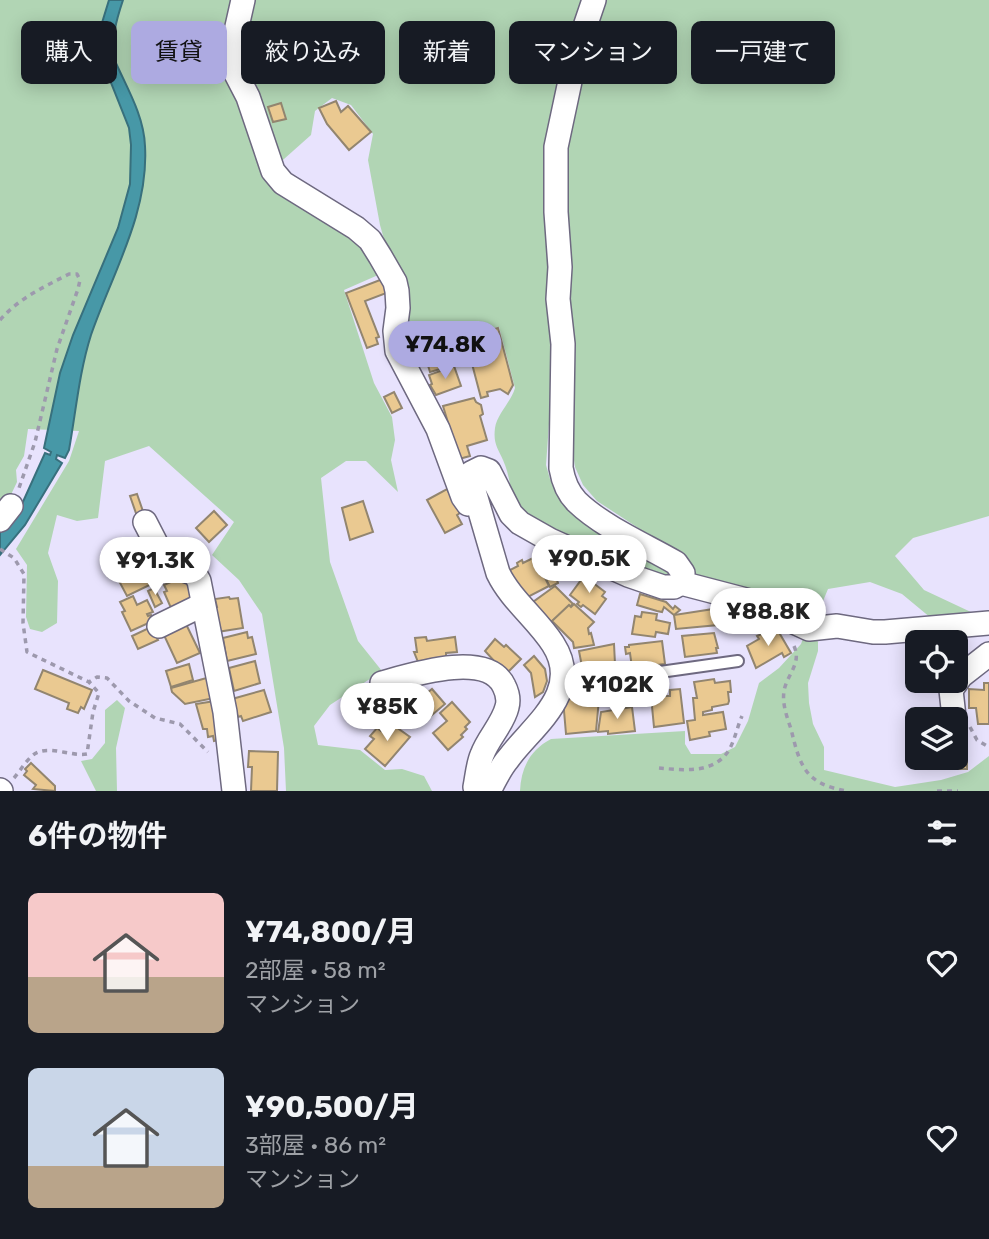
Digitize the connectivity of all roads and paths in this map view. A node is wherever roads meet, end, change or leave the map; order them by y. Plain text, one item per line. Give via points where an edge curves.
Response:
1 (243, 0) edge
2 (594, 0) edge
3 (0, 320) edge
4 (5, 513) edge
5 (145, 522) dead end
6 (483, 523) junction
7 (2, 550) edge
8 (681, 583) junction
9 (202, 604) junction
10 (989, 623) edge
11 (159, 626) dead end
12 (793, 643) dead end
13 (989, 654) edge
14 (738, 661) dead end
15 (89, 682) junction
16 (382, 683) dead end
17 (561, 686) junction
18 (953, 707) edge
19 (741, 716) dead end
20 (968, 726) edge
21 (989, 747) edge
22 (211, 760) dead end
23 (659, 768) dead end
24 (18, 774) dead end
25 (234, 791) edge
26 (477, 791) edge
27 (489, 791) edge
28 (847, 791) edge
29 (937, 791) edge
30 (958, 791) edge

1 - 6 street via 231,53 272,171 283,183 356,228 380,256 397,291 397,351 438,429 463,498
2 - 8 street via 576,53 556,147 563,344 561,468 578,503 676,563 683,573
3 - 4 path via 25,297 77,274 78,289 57,349 35,442
5 - 9 street via 163,557 195,574
6 - 8 street via 471,473 481,468 495,479 511,514 530,529 628,575 663,587
6 - 17 street via 504,585 555,646
7 - 15 path via 24,574 27,652
8 - 10 street via 746,600 809,629 837,626 885,632
9 - 11 street
9 - 25 street via 225,712
12 - 28 path via 797,660 783,695 797,755 810,777
13 - 18 street via 951,690
14 - 17 lane
15 - 22 path via 107,678 129,701 155,718 180,724
15 - 24 path via 99,693 87,754 47,750 33,754
16 - 26 street via 471,666 502,681 508,705 481,756
17 - 27 street via 559,696 508,759
19 - 23 path via 728,753 714,764 690,772
20 - 21 path via 977,740
29 - 30 path

